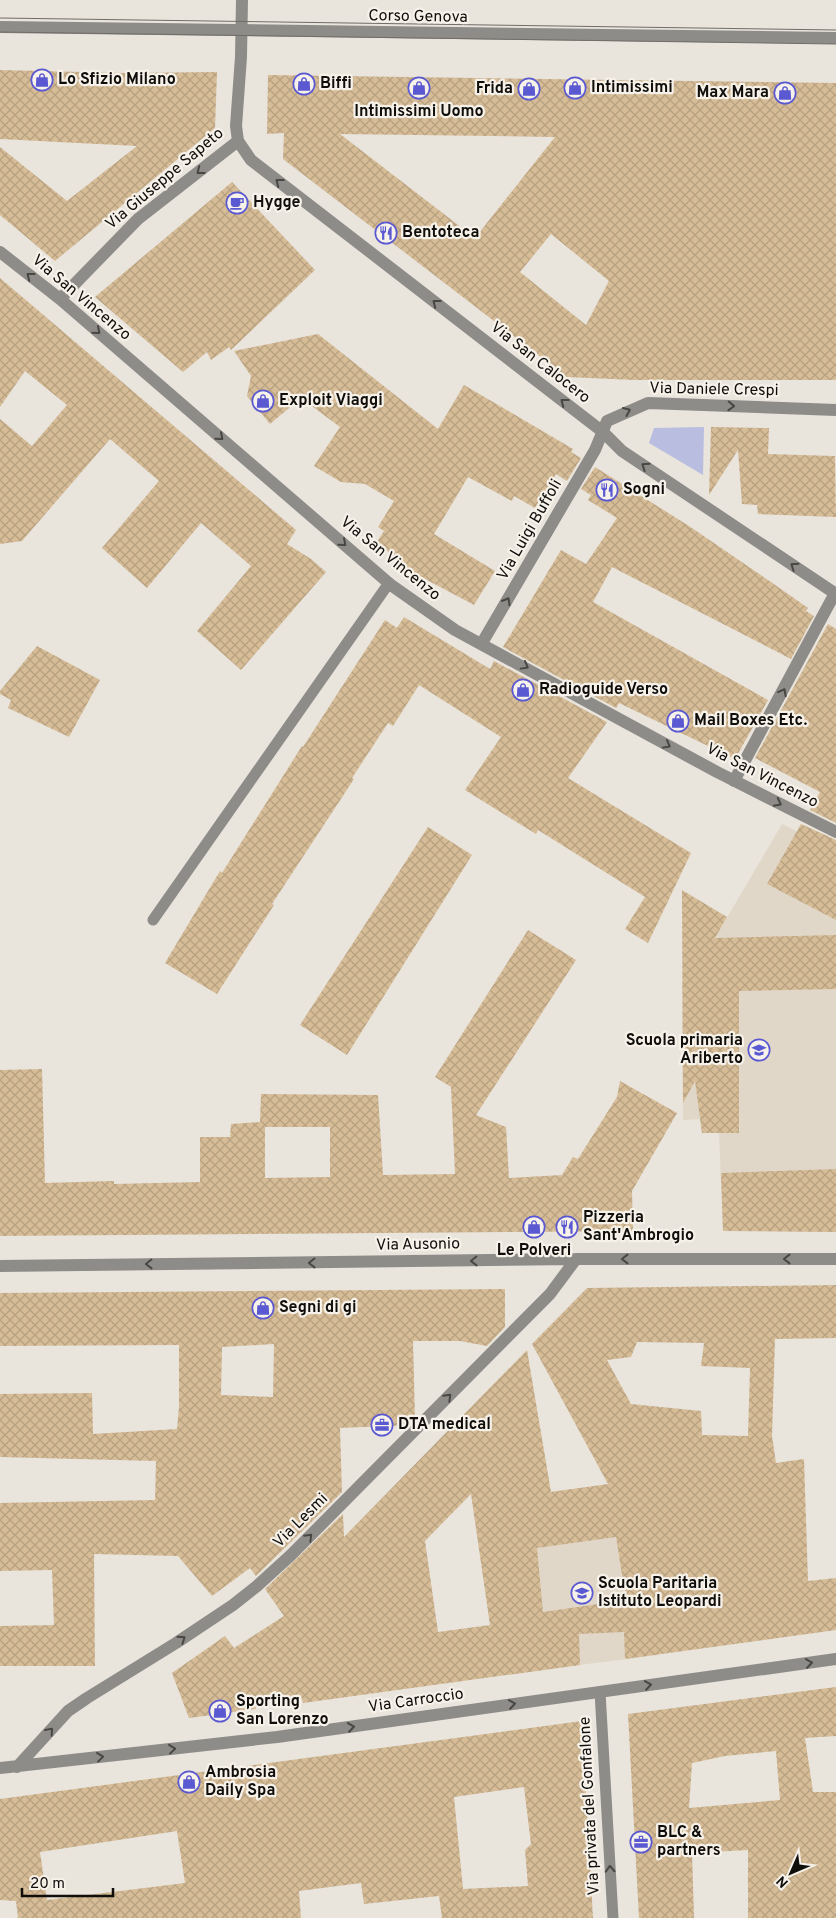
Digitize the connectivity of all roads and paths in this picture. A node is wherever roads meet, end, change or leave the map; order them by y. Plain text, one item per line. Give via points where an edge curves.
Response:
1 (242, 0) edge
2 (0, 27) edge
3 (241, 31) junction
4 (836, 38) edge
5 (238, 141) junction
6 (0, 252) edge
7 (60, 299) junction
8 (836, 410) edge
9 (603, 432) junction
10 (389, 583) junction
11 (836, 594) edge
12 (482, 643) junction
13 (734, 781) junction
14 (836, 832) edge
15 (153, 920) dead end
16 (576, 1259) junction
17 (836, 1259) edge
18 (0, 1266) edge
19 (836, 1659) edge
20 (600, 1692) junction
21 (17, 1767) junction
22 (0, 1768) edge
23 (613, 1918) edge

1 - 3 street, Via Giuseppe Sapeto
2 - 3 street, Corso Genova
3 - 4 street, Corso Genova
3 - 5 street, Via Giuseppe Sapeto
5 -> 7 street, Via Giuseppe Sapeto via 138,219
9 -> 5 street, Via San Calocero via 251,160
7 -> 6 street, Via San Vincenzo
7 -> 10 street, Via San Vincenzo
9 -> 8 street, Via Daniele Crespi via 607,421 648,403
11 -> 9 street, Via San Calocero via 622,451
12 -> 9 street, Via Luigi Buffoli
10 - 12 street, Via San Vincenzo via 455,630
10 - 15 lane
13 -> 11 street
12 -> 13 street, Via San Vincenzo
13 -> 14 street, Via San Vincenzo
17 -> 16 street, Via Ausonio
16 -> 18 street, Via Ausonio
21 -> 16 street, Via Lesmi via 68,1711 233,1605 291,1555 550,1294
20 -> 19 street, Via Carroccio
21 -> 20 street, Via Carroccio via 277,1738
23 -> 20 lane, Via privata del Gonfalone
21 - 22 street, Via Carroccio

